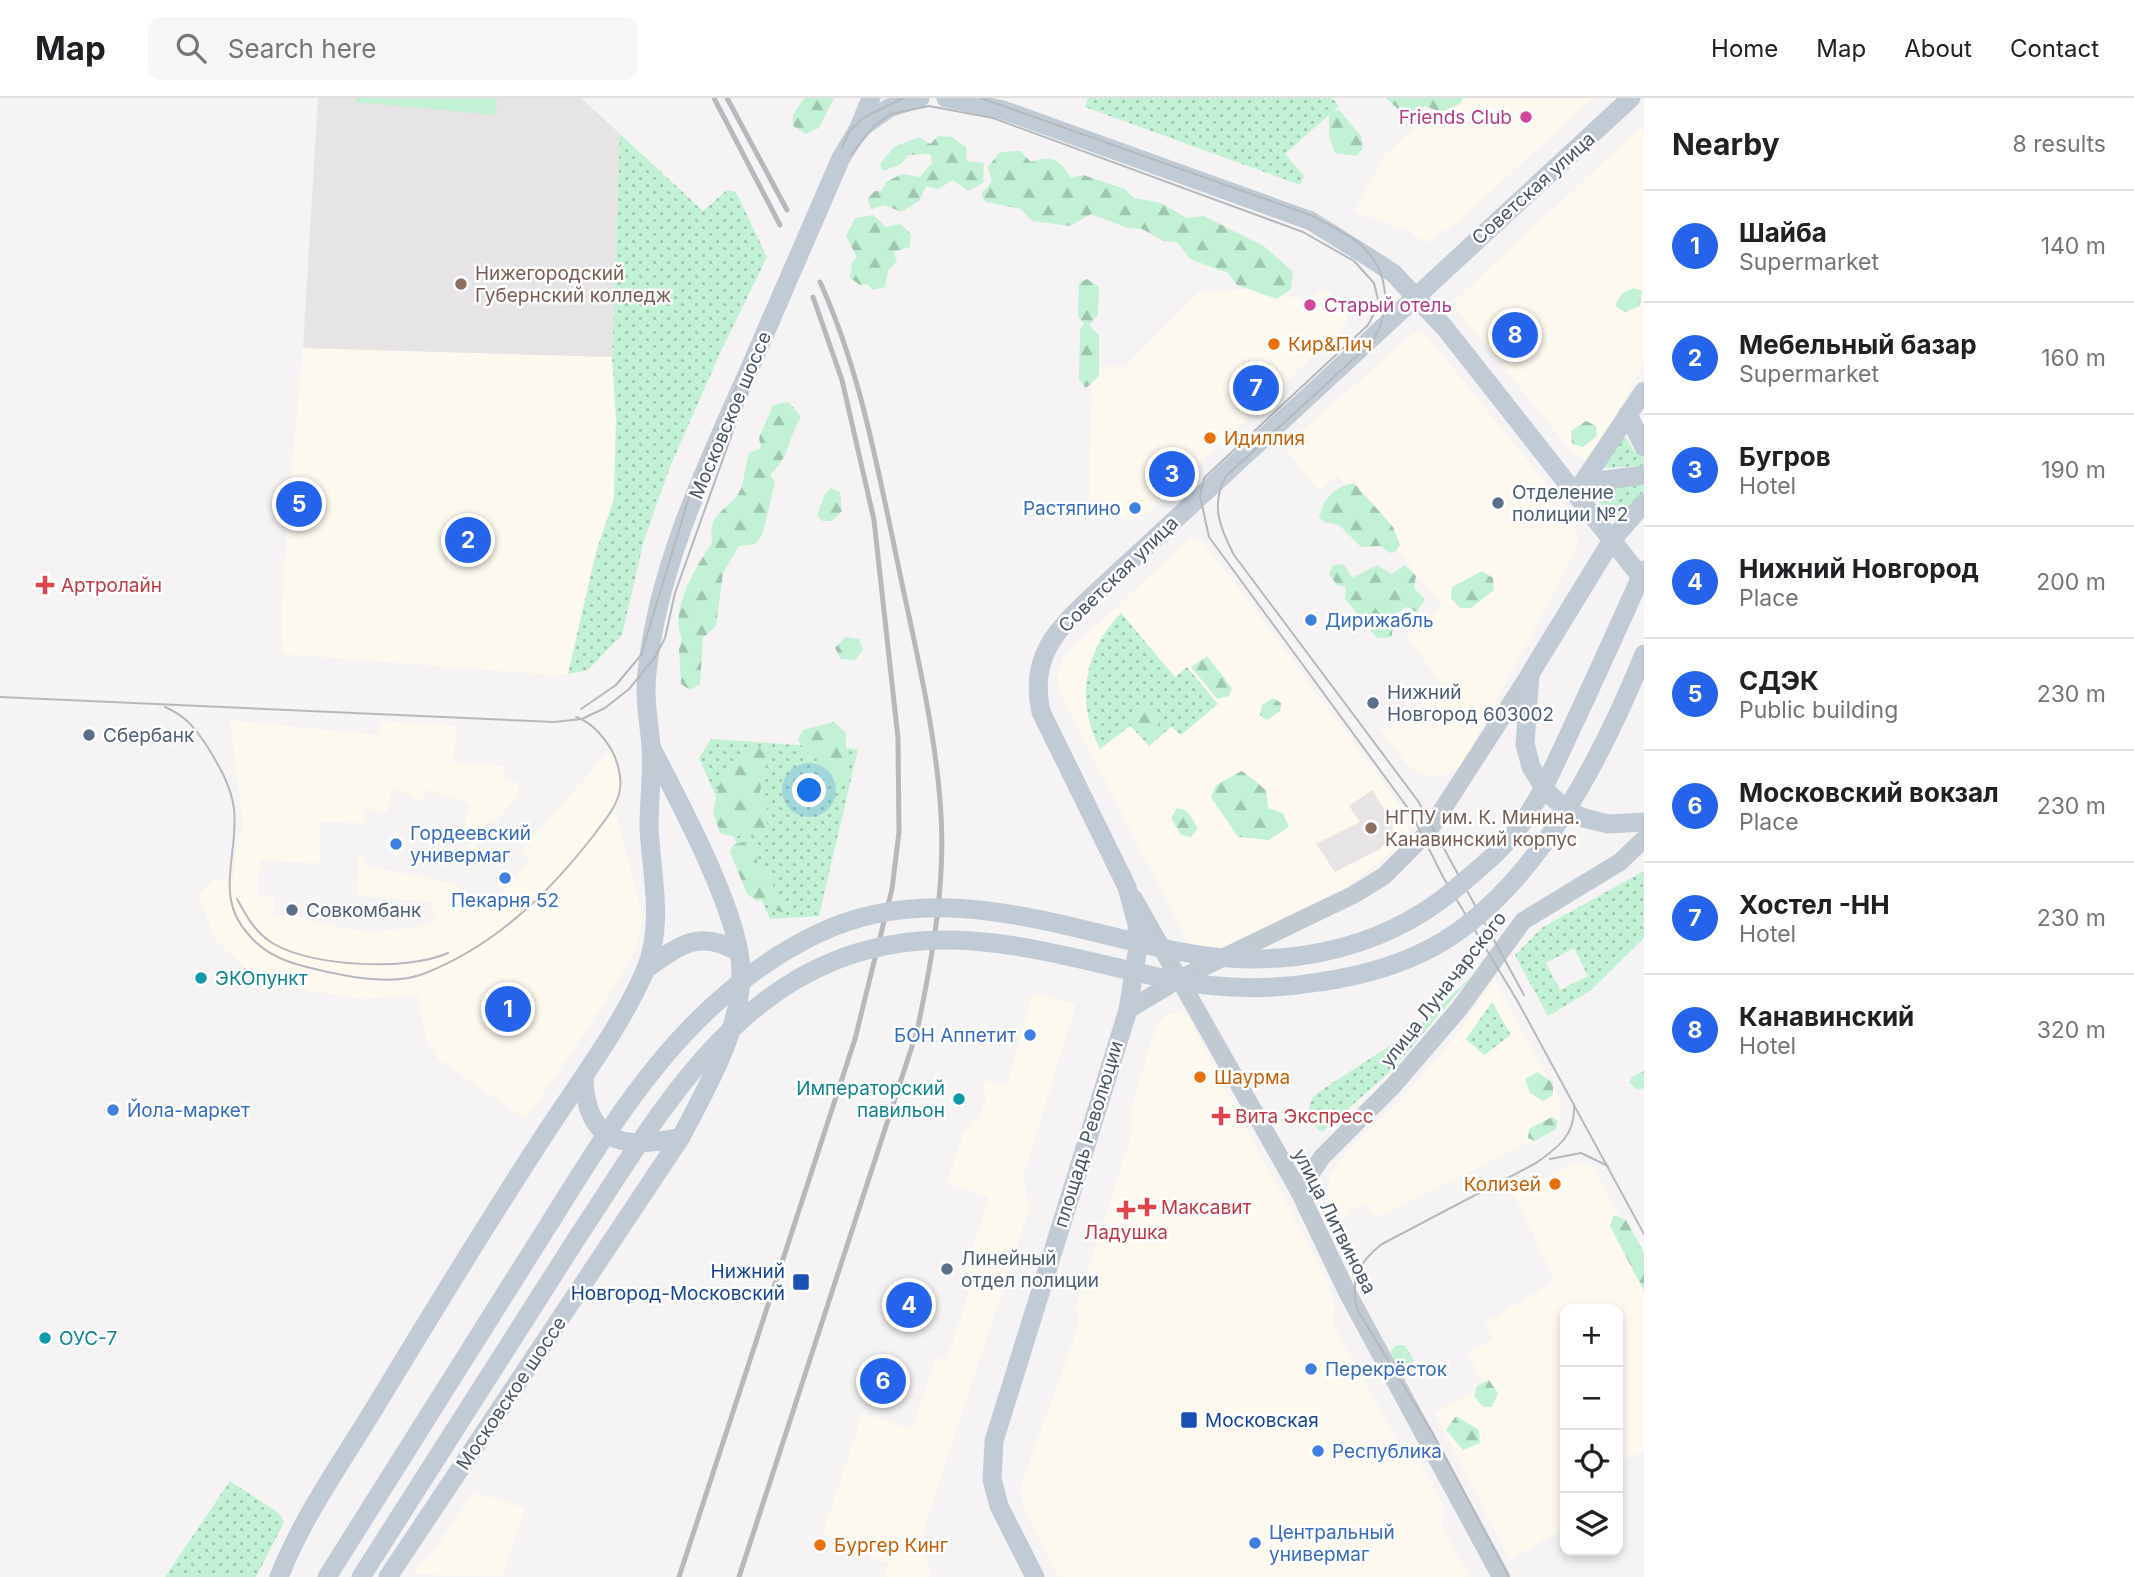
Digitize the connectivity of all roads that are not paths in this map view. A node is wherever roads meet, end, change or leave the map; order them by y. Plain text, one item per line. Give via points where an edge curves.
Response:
1 (871, 98) edge
2 (920, 98) edge
3 (946, 98) edge
4 (980, 98) edge
5 (1631, 98) edge
6 (1003, 110) junction
7 (858, 130) junction
8 (1415, 295) junction
9 (1644, 391) edge
10 (1628, 414) junction
11 (1644, 447) edge
12 (1644, 475) edge
13 (1575, 494) junction
14 (1644, 503) edge
15 (1612, 540) junction
16 (1644, 569) edge
17 (1644, 581) edge
18 (1644, 654) edge
19 (1530, 674) junction
20 (651, 748) junction
21 (1644, 822) edge
22 (1644, 839) edge
23 (1127, 887) junction
24 (737, 951) junction
25 (646, 969) junction
26 (1181, 978) junction
27 (1128, 1010) junction
28 (584, 1076) junction
29 (681, 1137) junction
30 (1299, 1192) junction
31 (279, 1577) edge
32 (327, 1577) edge
33 (362, 1577) edge
34 (388, 1577) edge
35 (1035, 1577) edge
36 (1501, 1577) edge

1 - 7 main road, Московское шоссе
2 - 7 main road via 890,108
3 - 6 main road
4 - 6 main road
5 - 8 main road, Советская улица
6 - 8 main road via 1311,221 1393,274
7 - 20 main road, Московское шоссе, bridge via 841,158 694,495 670,566 647,671 645,705
8 - 13 main road
8 - 23 main road, Советская улица via 1068,619 1045,650 1036,690 1041,712
9 - 10 main road
10 - 11 main road
10 - 13 main road
12 - 13 main road via 1605,480
13 - 15 main road
14 - 15 main road
15 - 17 main road
15 - 19 main road
16 - 32 main road, bridge via 1549,776 1518,828 1488,861 1402,926 1352,946 1310,956 1269,958 1181,952 980,908 907,908 819,933 778,955 719,1002 646,1074
18 - 33 main road, bridge via 1586,775 1552,833 1485,908 1443,942 1394,965 1283,988 1207,986 998,941 911,940 872,947 794,980 766,999 670,1099
19 - 21 main road via 1525,744 1531,767 1546,791 1565,809 1584,818 1608,824
19 - 26 street via 1428,832 1384,876
20 - 24 main road, Московское шоссе via 685,813 726,911
20 - 25 main road, Московское шоссе via 649,828 656,922
22 - 30 street, улица Луначарского via 1619,862 1523,921 1459,1009 1393,1086 1322,1157
23 - 26 street, улица Литвинова
23 - 27 main road, площадь Революции via 1138,947
24 - 25 main road via 702,939 680,945
24 - 29 main road, Московское шоссе via 741,971 730,1028
25 - 28 main road, Московское шоссе
26 - 27 street
26 - 30 street, улица Литвинова
27 - 35 main road, площадь Революции via 994,1441 992,1479 999,1506
28 - 29 main road via 585,1101 594,1122 613,1137 649,1145
28 - 31 main road, Московское шоссе via 493,1213 290,1549
29 - 34 main road, Московское шоссе
30 - 36 street, улица Литвинова via 1347,1292

